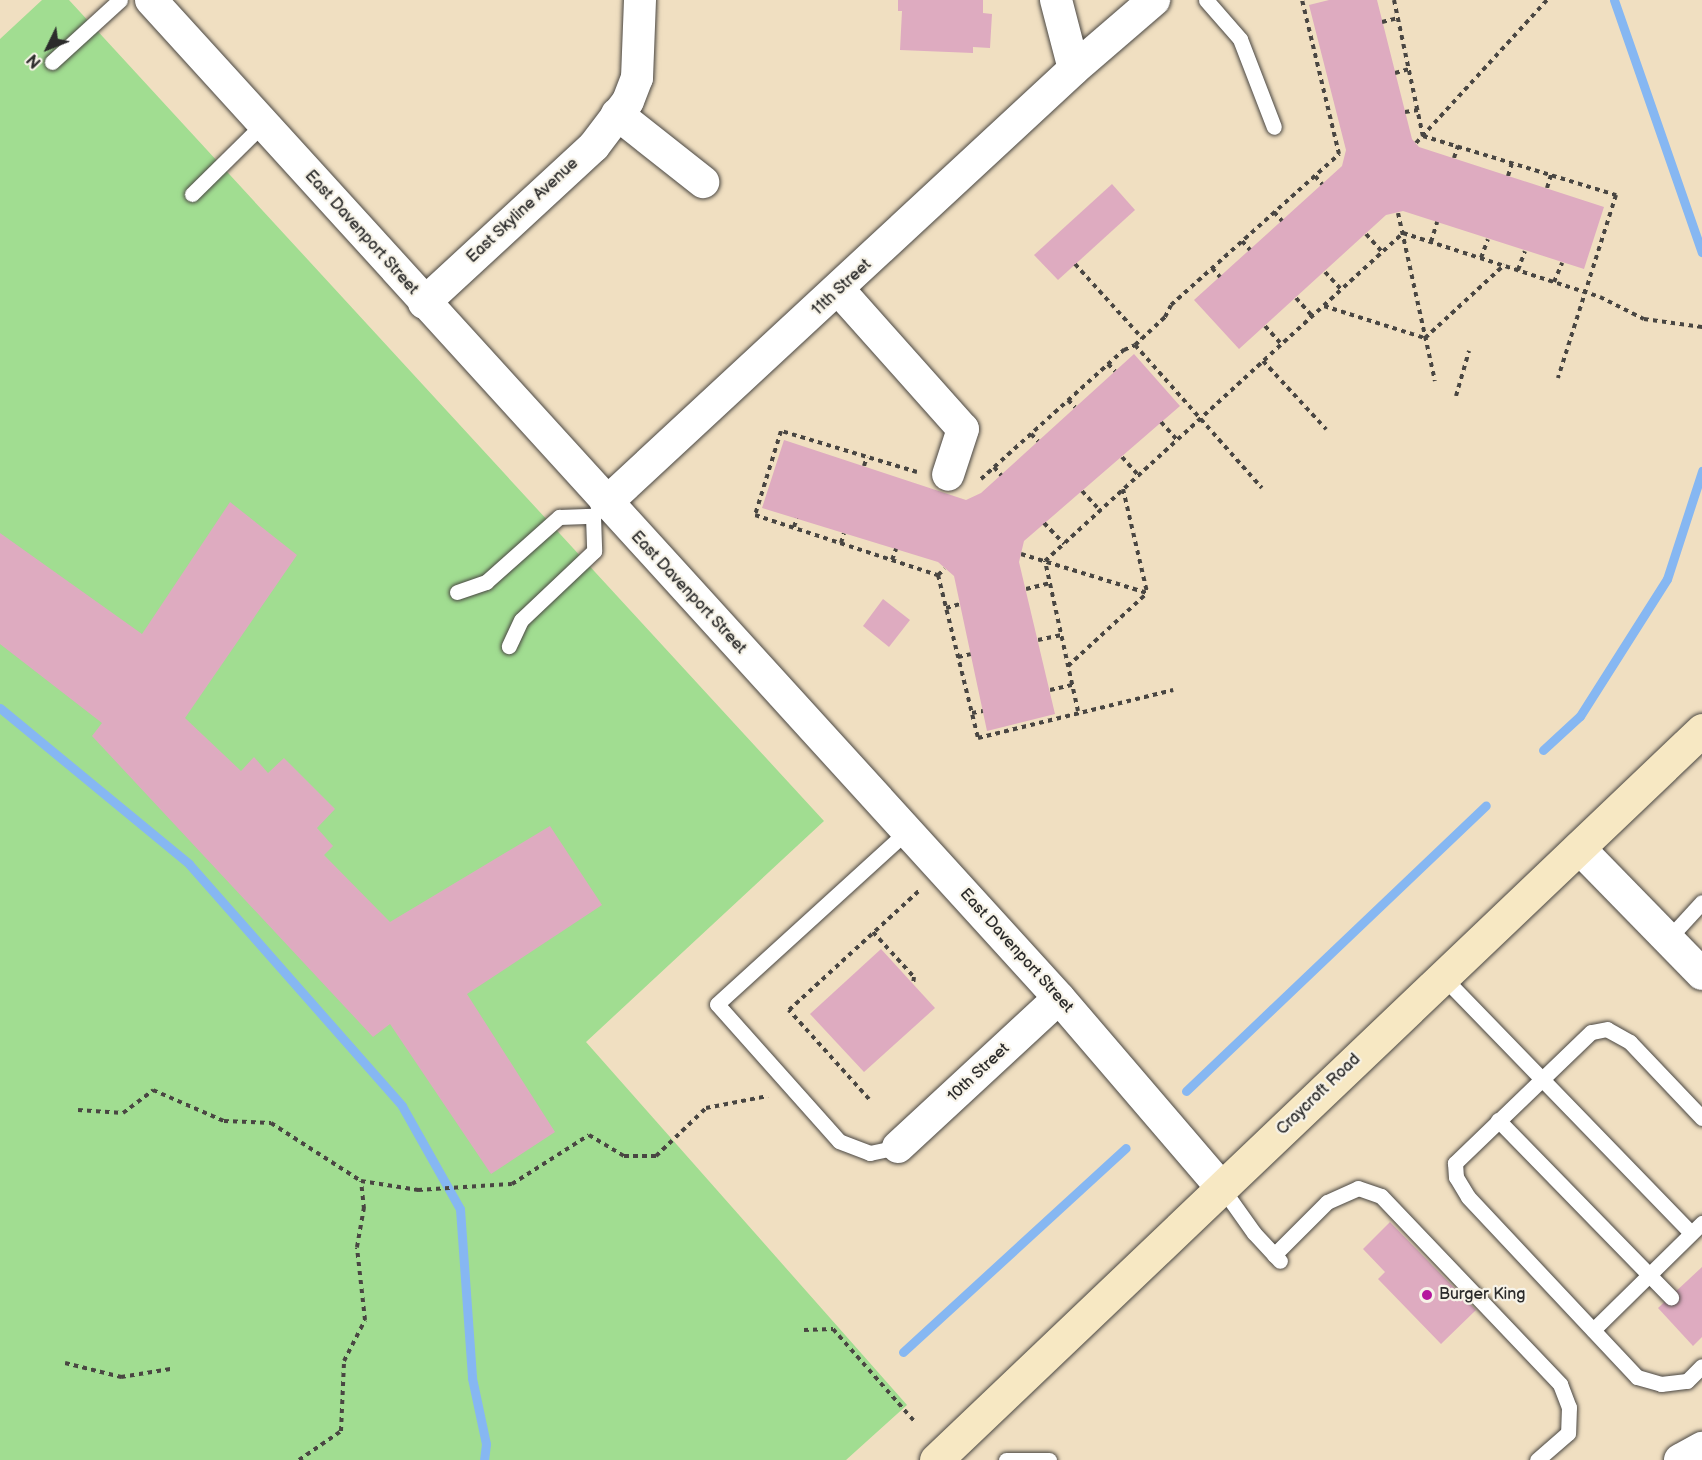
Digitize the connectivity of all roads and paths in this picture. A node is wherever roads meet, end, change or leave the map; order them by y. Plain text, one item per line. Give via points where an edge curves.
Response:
1 (120, 0) edge
2 (151, 0) edge
3 (640, 0) edge
4 (1056, 0) edge
5 (1154, 0) edge
6 (1206, 0) edge
7 (1302, 0) edge
8 (1394, 0) edge
9 (1547, 0) edge
10 (1398, 18) junction
11 (1382, 22) dead end
12 (1317, 35) dead end
13 (1311, 37) junction
14 (52, 62) dead end
15 (1074, 69) junction
16 (1409, 69) junction
17 (1395, 73) dead end
18 (1333, 97) dead end
19 (1326, 99) junction
20 (1418, 110) junction
21 (1406, 112) dead end
22 (617, 114) junction
23 (263, 124) junction
24 (1274, 128) dead end
25 (1342, 134) dead end
26 (1335, 136) junction
27 (1423, 136) junction
28 (1416, 143) dead end
29 (1458, 146) junction
30 (1454, 158) dead end
31 (1512, 163) junction
32 (1551, 175) junction
33 (1315, 176) junction
34 (1508, 176) dead end
35 (703, 182) dead end
36 (1322, 184) dead end
37 (1546, 188) dead end
38 (192, 194) dead end
39 (1274, 212) junction
40 (1398, 213) dead end
41 (1282, 221) dead end
42 (1437, 222) dead end
43 (1403, 232) junction
44 (1366, 234) dead end
45 (1488, 239) dead end
46 (1242, 241) junction
47 (1431, 242) junction
48 (1250, 250) dead end
49 (1526, 251) dead end
50 (1382, 252) junction
51 (1481, 258) junction
52 (1562, 263) dead end
53 (1075, 264) dead end
54 (1504, 265) junction
55 (1212, 268) junction
56 (1518, 270) junction
57 (1325, 272) dead end
58 (1220, 277) dead end
59 (1554, 282) junction
60 (1341, 289) junction
61 (839, 290) junction
62 (1585, 292) junction
63 (1296, 298) dead end
64 (424, 303) junction
65 (1323, 305) junction
66 (1312, 316) junction
67 (1265, 326) dead end
68 (1702, 327) edge
69 (1142, 338) junction
70 (1425, 338) junction
71 (1281, 344) junction
72 (1135, 345) junction
73 (1470, 351) dead end
74 (1263, 361) junction
75 (1108, 364) junction
76 (1115, 371) dead end
77 (1558, 378) dead end
78 (1435, 381) dead end
79 (1456, 396) dead end
80 (1068, 400) junction
81 (1075, 407) dead end
82 (1200, 419) junction
83 (1161, 422) dead end
84 (1326, 429) dead end
85 (1031, 434) junction
86 (1177, 440) junction
87 (1038, 441) dead end
88 (818, 442) junction
89 (816, 450) dead end
90 (867, 457) junction
91 (1122, 457) dead end
92 (864, 466) dead end
93 (994, 467) junction
94 (938, 475) joint
95 (1001, 475) dead end
96 (1138, 475) junction
97 (979, 482) dead end
98 (1262, 488) dead end
99 (1123, 489) junction
100 (1082, 490) dead end
101 (599, 509) junction
102 (1100, 510) junction
103 (797, 518) dead end
104 (1044, 523) dead end
105 (794, 527) junction
106 (844, 532) dead end
107 (841, 543) junction
108 (1064, 544) junction
109 (896, 549) dead end
110 (1021, 554) dead end
111 (892, 560) junction
112 (1045, 561) junction
113 (945, 569) dead end
114 (938, 575) junction
115 (1050, 583) junction
116 (1026, 589) dead end
117 (457, 592) dead end
118 (1147, 593) junction
119 (960, 604) dead end
120 (946, 608) junction
121 (1061, 635) junction
122 (1038, 640) dead end
123 (509, 646) dead end
124 (971, 654) dead end
125 (958, 657) junction
126 (1068, 666) junction
127 (1072, 685) junction
128 (1050, 690) dead end
129 (1173, 690) dead end
130 (983, 711) dead end
131 (1078, 711) dead end
132 (972, 713) junction
133 (1702, 730) edge
134 (907, 831) junction
135 (1579, 848) junction
136 (942, 870) junction
137 (1702, 902) edge
138 (873, 932) junction
139 (1668, 939) junction
140 (1702, 974) edge
141 (1443, 977) junction
142 (913, 984) dead end
143 (1059, 998) junction
144 (1541, 1076) junction
145 (774, 1095) dead end
146 (869, 1099) dead end
147 (78, 1110) dead end
148 (1702, 1118) edge
149 (1498, 1120) junction
150 (898, 1147) joint
151 (362, 1181) junction
152 (1222, 1188) junction
153 (1697, 1228) edge
154 (1650, 1275) junction
155 (1671, 1297) dead end
156 (804, 1330) dead end
157 (1593, 1330) junction
158 (65, 1363) dead end
159 (1702, 1366) edge
160 (170, 1369) dead end
161 (915, 1422) dead end
162 (1702, 1448) edge
163 (299, 1460) edge
164 (936, 1460) edge
165 (1006, 1460) edge
166 (1049, 1460) edge
167 (1537, 1460) edge
168 (1680, 1460) edge

1 - 14 lane
2 - 23 street, East Davenport Street
3 - 22 street, East Skyline Avenue via 637,78
4 - 15 street
5 - 15 street, 11th Street
6 - 24 lane via 1240,39
7 - 13 path
8 - 10 path
9 - 27 path
10 - 11 path
10 - 16 path
12 - 13 path
13 - 19 path
15 - 61 street, 11th Street
16 - 17 path
16 - 20 path
18 - 19 path
19 - 26 path
20 - 21 path
20 - 27 path
22 - 35 street
22 - 64 street, East Skyline Avenue via 594,146
23 - 38 lane
23 - 64 street, East Davenport Street
25 - 26 path
26 - 33 path via 1342,155
27 - 28 path
27 - 29 path
29 - 30 path
29 - 31 path
31 - 32 path
31 - 34 path
32 - 37 path
32 - 62 path via 1616,195
33 - 36 path
33 - 39 path
39 - 41 path
39 - 46 path
40 - 43 path
42 - 47 path
43 - 47 path
43 - 50 path
43 - 70 path
44 - 50 path
45 - 51 path
46 - 48 path
46 - 55 path
47 - 51 path
49 - 56 path
50 - 60 path
51 - 54 path
52 - 59 path
53 - 69 path
54 - 56 path
54 - 70 path
55 - 58 path
55 - 69 path
56 - 59 path
57 - 60 path
59 - 62 path
60 - 65 path
61 - 94 street via 963,429
61 - 101 street, 11th Street
62 - 68 path via 1644,319
62 - 77 path
63 - 66 path
64 - 101 street, East Davenport Street
65 - 66 path
65 - 70 path
66 - 71 path
67 - 71 path
69 - 72 path
70 - 78 path
71 - 74 path
72 - 75 path
72 - 82 path
73 - 79 path
74 - 82 path
74 - 84 path
75 - 76 path
75 - 80 path
80 - 81 path
80 - 85 path
82 - 86 path
82 - 98 path
83 - 86 path
85 - 87 path
85 - 93 path
86 - 96 path
88 - 89 path
88 - 90 path
88 - 105 path via 781,431 755,514
90 - 92 path
90 - 94 path
91 - 96 path
93 - 95 path
93 - 97 path
96 - 99 path
99 - 102 path
99 - 118 path
100 - 102 path
101 - 117 lane via 559,517 486,582
101 - 123 lane via 594,551 521,620
101 - 134 street, East Davenport Street
102 - 108 path
103 - 105 path
104 - 108 path
105 - 107 path
106 - 107 path
107 - 111 path
108 - 112 path
109 - 111 path
110 - 112 path
111 - 114 path
112 - 115 path
112 - 118 path
113 - 114 path
114 - 120 path
115 - 116 path
115 - 121 path
118 - 126 path
119 - 120 path
120 - 125 path
121 - 122 path
121 - 126 path
124 - 125 path
125 - 132 path
126 - 127 path
127 - 128 path
127 - 131 path
129 - 132 path via 978,738
130 - 132 path
133 - 135 street, Craycroft Road
134 - 136 street, East Davenport Street
134 - 150 lane via 717,1004 839,1141 870,1153
135 - 139 street
135 - 141 street, Craycroft Road
136 - 138 path
136 - 143 street, East Davenport Street
137 - 139 lane
138 - 142 path via 914,977
138 - 146 path via 789,1010
139 - 140 street
141 - 144 lane
141 - 152 street, Craycroft Road
143 - 150 street, 10th Street
143 - 152 street, East Davenport Street
144 - 148 lane via 1591,1032 1607,1029 1630,1042
144 - 149 lane
144 - 153 lane
145 - 151 path via 706,1108 656,1156 624,1156 589,1135 512,1184 418,1190
147 - 151 path via 123,1113 153,1090 224,1121 271,1123
149 - 154 lane
149 - 157 lane via 1455,1163 1456,1177 1468,1197
151 - 163 path via 364,1209 357,1247 364,1320 344,1361 340,1431
152 - 164 street, Craycroft Road
152 - 167 lane via 1277,1258 1327,1202 1358,1188 1381,1196 1560,1384 1569,1407 1568,1433
153 - 154 lane
154 - 155 lane
154 - 157 lane
156 - 161 path via 833,1329
157 - 159 lane via 1637,1377 1661,1384 1687,1381
158 - 160 path via 121,1377
162 - 168 street
165 - 166 lane

